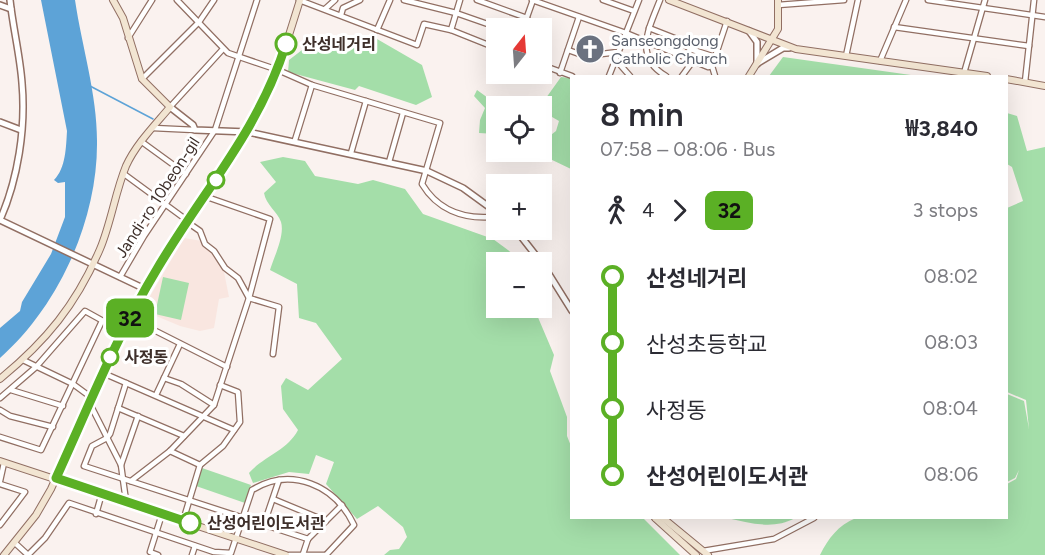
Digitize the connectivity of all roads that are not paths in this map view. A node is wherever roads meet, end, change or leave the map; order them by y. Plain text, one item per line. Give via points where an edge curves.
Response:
1 (10, 0) edge
2 (113, 0) edge
3 (152, 0) edge
4 (177, 0) edge
5 (214, 0) edge
6 (257, 0) edge
7 (300, 0) edge
8 (335, 0) edge
9 (360, 0) edge
10 (390, 0) edge
11 (404, 0) edge
12 (460, 0) edge
13 (477, 0) edge
14 (532, 0) edge
15 (603, 0) edge
16 (639, 0) edge
17 (660, 0) edge
18 (669, 0) edge
19 (844, 0) edge
20 (858, 0) edge
21 (906, 0) edge
22 (928, 0) edge
23 (985, 0) edge
24 (1034, 0) edge
25 (678, 2) edge
26 (778, 2) edge
27 (0, 5) edge
28 (982, 8) junction
29 (11, 9) junction
30 (325, 9) junction
31 (634, 11) junction
32 (456, 13) junction
33 (341, 15) junction
34 (1032, 15) junction
35 (1045, 16) edge
36 (579, 17) junction
37 (123, 18) junction
38 (527, 18) joint
39 (727, 21) junction
40 (199, 22) junction
41 (486, 23) edge
42 (137, 25) junction
43 (894, 27) junction
44 (649, 28) junction
45 (746, 28) junction
46 (377, 30) junction
47 (451, 30) junction
48 (626, 33) junction
49 (128, 38) junction
50 (773, 39) junction
51 (974, 39) junction
52 (645, 40) junction
53 (486, 44) edge
54 (1029, 46) junction
55 (224, 49) junction
56 (796, 49) junction
57 (567, 50) junction
58 (618, 52) junction
59 (846, 56) junction
60 (238, 57) junction
61 (715, 57) junction
62 (615, 59) junction
63 (693, 61) junction
64 (880, 61) junction
65 (757, 64) junction
66 (712, 66) junction
67 (552, 69) edge
68 (278, 70) junction
69 (560, 72) junction
70 (964, 73) junction
71 (570, 75) edge
72 (609, 75) edge
73 (629, 75) edge
74 (663, 75) edge
75 (683, 75) edge
76 (715, 75) edge
77 (750, 75) edge
78 (979, 75) edge
79 (142, 79) junction
80 (1008, 79) edge
81 (1024, 82) junction
82 (312, 85) junction
83 (1045, 86) edge
84 (366, 101) junction
85 (170, 107) junction
86 (403, 113) junction
87 (0, 122) edge
88 (153, 128) junction
89 (21, 129) junction
90 (195, 130) junction
91 (215, 130) junction
92 (248, 132) junction
93 (295, 140) junction
94 (142, 142) junction
95 (351, 153) junction
96 (389, 162) junction
97 (427, 171) junction
98 (124, 174) junction
99 (186, 174) junction
100 (204, 196) junction
101 (486, 204) edge
102 (165, 205) junction
103 (486, 217) edge
104 (0, 220) edge
105 (188, 221) junction
106 (524, 240) edge
107 (533, 252) edge
108 (90, 263) junction
109 (120, 278) junction
110 (552, 281) edge
111 (145, 289) junction
112 (249, 298) junction
113 (570, 309) edge
114 (130, 318) junction
115 (102, 321) junction
116 (123, 332) junction
117 (180, 344) junction
118 (273, 354) dead end
119 (23, 360) junction
120 (36, 367) junction
121 (227, 367) junction
122 (103, 373) junction
123 (164, 378) junction
124 (0, 379) edge
125 (126, 383) junction
126 (73, 384) junction
127 (220, 386) junction
128 (10, 390) junction
129 (156, 395) junction
130 (0, 398) edge
131 (91, 401) junction
132 (214, 405) junction
133 (63, 406) junction
134 (118, 408) junction
135 (0, 410) edge
136 (203, 416) junction
137 (138, 417) junction
138 (53, 427) junction
139 (234, 430) junction
140 (184, 436) junction
141 (2, 438) edge
142 (107, 438) junction
143 (0, 446) edge
144 (170, 452) junction
145 (2, 462) edge
146 (121, 465) junction
147 (200, 465) junction
148 (56, 478) junction
149 (123, 478) junction
150 (279, 480) junction
151 (131, 481) junction
152 (0, 482) edge
153 (102, 493) junction
154 (273, 499) junction
155 (190, 500) junction
156 (126, 501) junction
157 (342, 506) junction
158 (96, 514) junction
159 (162, 514) junction
160 (243, 517) junction
161 (656, 519) edge
162 (664, 519) edge
163 (812, 519) edge
164 (183, 521) junction
165 (326, 521) junction
166 (264, 524) junction
167 (0, 525) edge
168 (156, 533) junction
169 (308, 538) junction
170 (236, 539) junction
171 (15, 543) junction
172 (195, 546) junction
173 (705, 553) edge
174 (303, 554) edge
175 (4, 555) edge
176 (28, 555) edge
177 (158, 555) edge
178 (192, 555) edge
179 (287, 555) edge
180 (316, 555) edge
181 (325, 555) edge
182 (695, 555) edge

1 - 29 street
2 - 37 main road
3 - 42 street
4 - 40 street
5 - 40 street
6 - 60 street, Jandi-ro 10beon-gil
7 - 30 street
7 - 68 main road
8 - 30 street
9 - 33 street via 343,8
10 - 46 street
11 - 32 street
12 - 32 street
13 - 38 street
14 - 36 street
14 - 38 street
15 - 31 street
16 - 31 street
17 - 44 street
18 - 25 main road
19 - 26 street
20 - 59 street
21 - 43 street
22 - 28 street
23 - 28 street
24 - 34 street
25 - 39 main road
26 - 50 main road via 778,29
27 - 29 street
28 - 34 street
28 - 51 street
29 - 89 street via 22,83
30 - 33 street
31 - 48 street
32 - 41 street
32 - 47 street
33 - 46 street
34 - 35 street
34 - 54 street
36 - 48 street
36 - 57 street
37 - 42 street via 128,26
37 - 49 main road
39 - 45 main road
39 - 61 street
40 - 55 street
40 - 79 street
42 - 49 street
43 - 51 street
43 - 64 street
44 - 52 street
44 - 61 street
45 - 50 main road
45 - 65 street via 757,42
46 - 47 street via 417,45 424,24
47 - 53 street
48 - 52 street
48 - 58 street
49 - 79 main road
50 - 56 main road
50 - 65 main road
51 - 54 street
51 - 70 street
52 - 63 street
52 - 74 street via 649,60
54 - 81 street
55 - 60 street
55 - 85 street
56 - 59 main road
56 - 65 street via 783,48
57 - 58 street via 585,56
57 - 69 street
58 - 62 street
59 - 64 main road
60 - 68 street
60 - 91 street, Jandi-ro 10beon-gil
61 - 66 street
62 - 72 street
62 - 73 street
63 - 66 street
63 - 75 street
64 - 70 main road
65 - 77 main road
66 - 76 street
67 - 69 street
68 - 82 street
68 - 92 main road
69 - 71 street
70 - 78 main road
79 - 85 main road
80 - 81 main road
81 - 83 main road
82 - 84 street
82 - 93 street
84 - 86 street
84 - 95 street
85 - 88 main road
85 - 90 street
86 - 96 street
86 - 97 street via 440,123
87 - 89 street
88 - 90 street
88 - 94 main road
89 - 104 street via 15,174
90 - 91 street
91 - 92 street
91 - 99 street, Jandi-ro 10beon-gil
92 - 93 street
92 - 100 main road
93 - 95 street
94 - 98 main road
94 - 99 street
95 - 96 street
96 - 97 street
97 - 101 street
97 - 103 street via 422,184 438,205 468,216
98 - 102 street
98 - 108 main road via 109,227
99 - 102 street, Jandi-ro 10beon-gil
100 - 105 main road
100 - 112 street via 270,219
102 - 105 street
102 - 109 street, Jandi-ro 10beon-gil
104 - 108 street
105 - 111 main road
105 - 112 street via 200,231 225,268 238,278
106 - 107 street
108 - 109 street
108 - 119 main road via 59,322
109 - 111 street
110 - 113 street
111 - 114 main road
112 - 118 street via 279,307
112 - 121 street
114 - 116 main road
114 - 117 street
115 - 116 street
115 - 120 street via 85,311
115 - 126 street
116 - 122 main road
117 - 121 street
117 - 123 street
119 - 120 street
119 - 124 main road
120 - 126 street
120 - 128 street
121 - 127 street
122 - 125 street
122 - 131 main road
123 - 129 street
123 - 132 street
125 - 129 street
125 - 134 street
126 - 131 street
126 - 133 street
127 - 132 street
127 - 139 street via 238,392 240,422
128 - 130 street
128 - 133 street
129 - 136 street
131 - 142 street
131 - 148 main road
132 - 136 street
133 - 138 street
134 - 137 street
134 - 142 street
135 - 138 street
136 - 139 street
136 - 140 street
137 - 140 street
137 - 146 street
138 - 141 street via 41,450
139 - 147 street via 215,454
140 - 144 street
141 - 143 street
142 - 146 street
142 - 149 street via 92,446 84,466
144 - 147 street
144 - 151 street
145 - 148 main road
145 - 152 street
146 - 149 street
147 - 155 street
148 - 153 main road
148 - 171 main road
149 - 151 street
149 - 156 street
150 - 154 street
150 - 157 street via 321,487
150 - 160 street via 252,490
151 - 155 street
152 - 167 street via 25,492
153 - 156 main road
153 - 158 street
154 - 165 street
154 - 166 street
155 - 160 street
155 - 164 street
156 - 159 main road
157 - 165 street
157 - 181 street via 354,525
158 - 168 street
158 - 176 street via 69,503
159 - 164 main road
159 - 168 street
160 - 166 street
160 - 170 street
161 - 182 main road
162 - 173 main road
163 - 173 street via 774,539
164 - 170 main road
165 - 169 street
166 - 169 street
168 - 172 street
168 - 177 street via 150,552
169 - 174 street
170 - 172 street via 231,553 226,554
170 - 179 main road
171 - 175 main road
171 - 176 street
172 - 178 street
173 - 182 street
174 - 179 street
174 - 180 street
180 - 181 street

